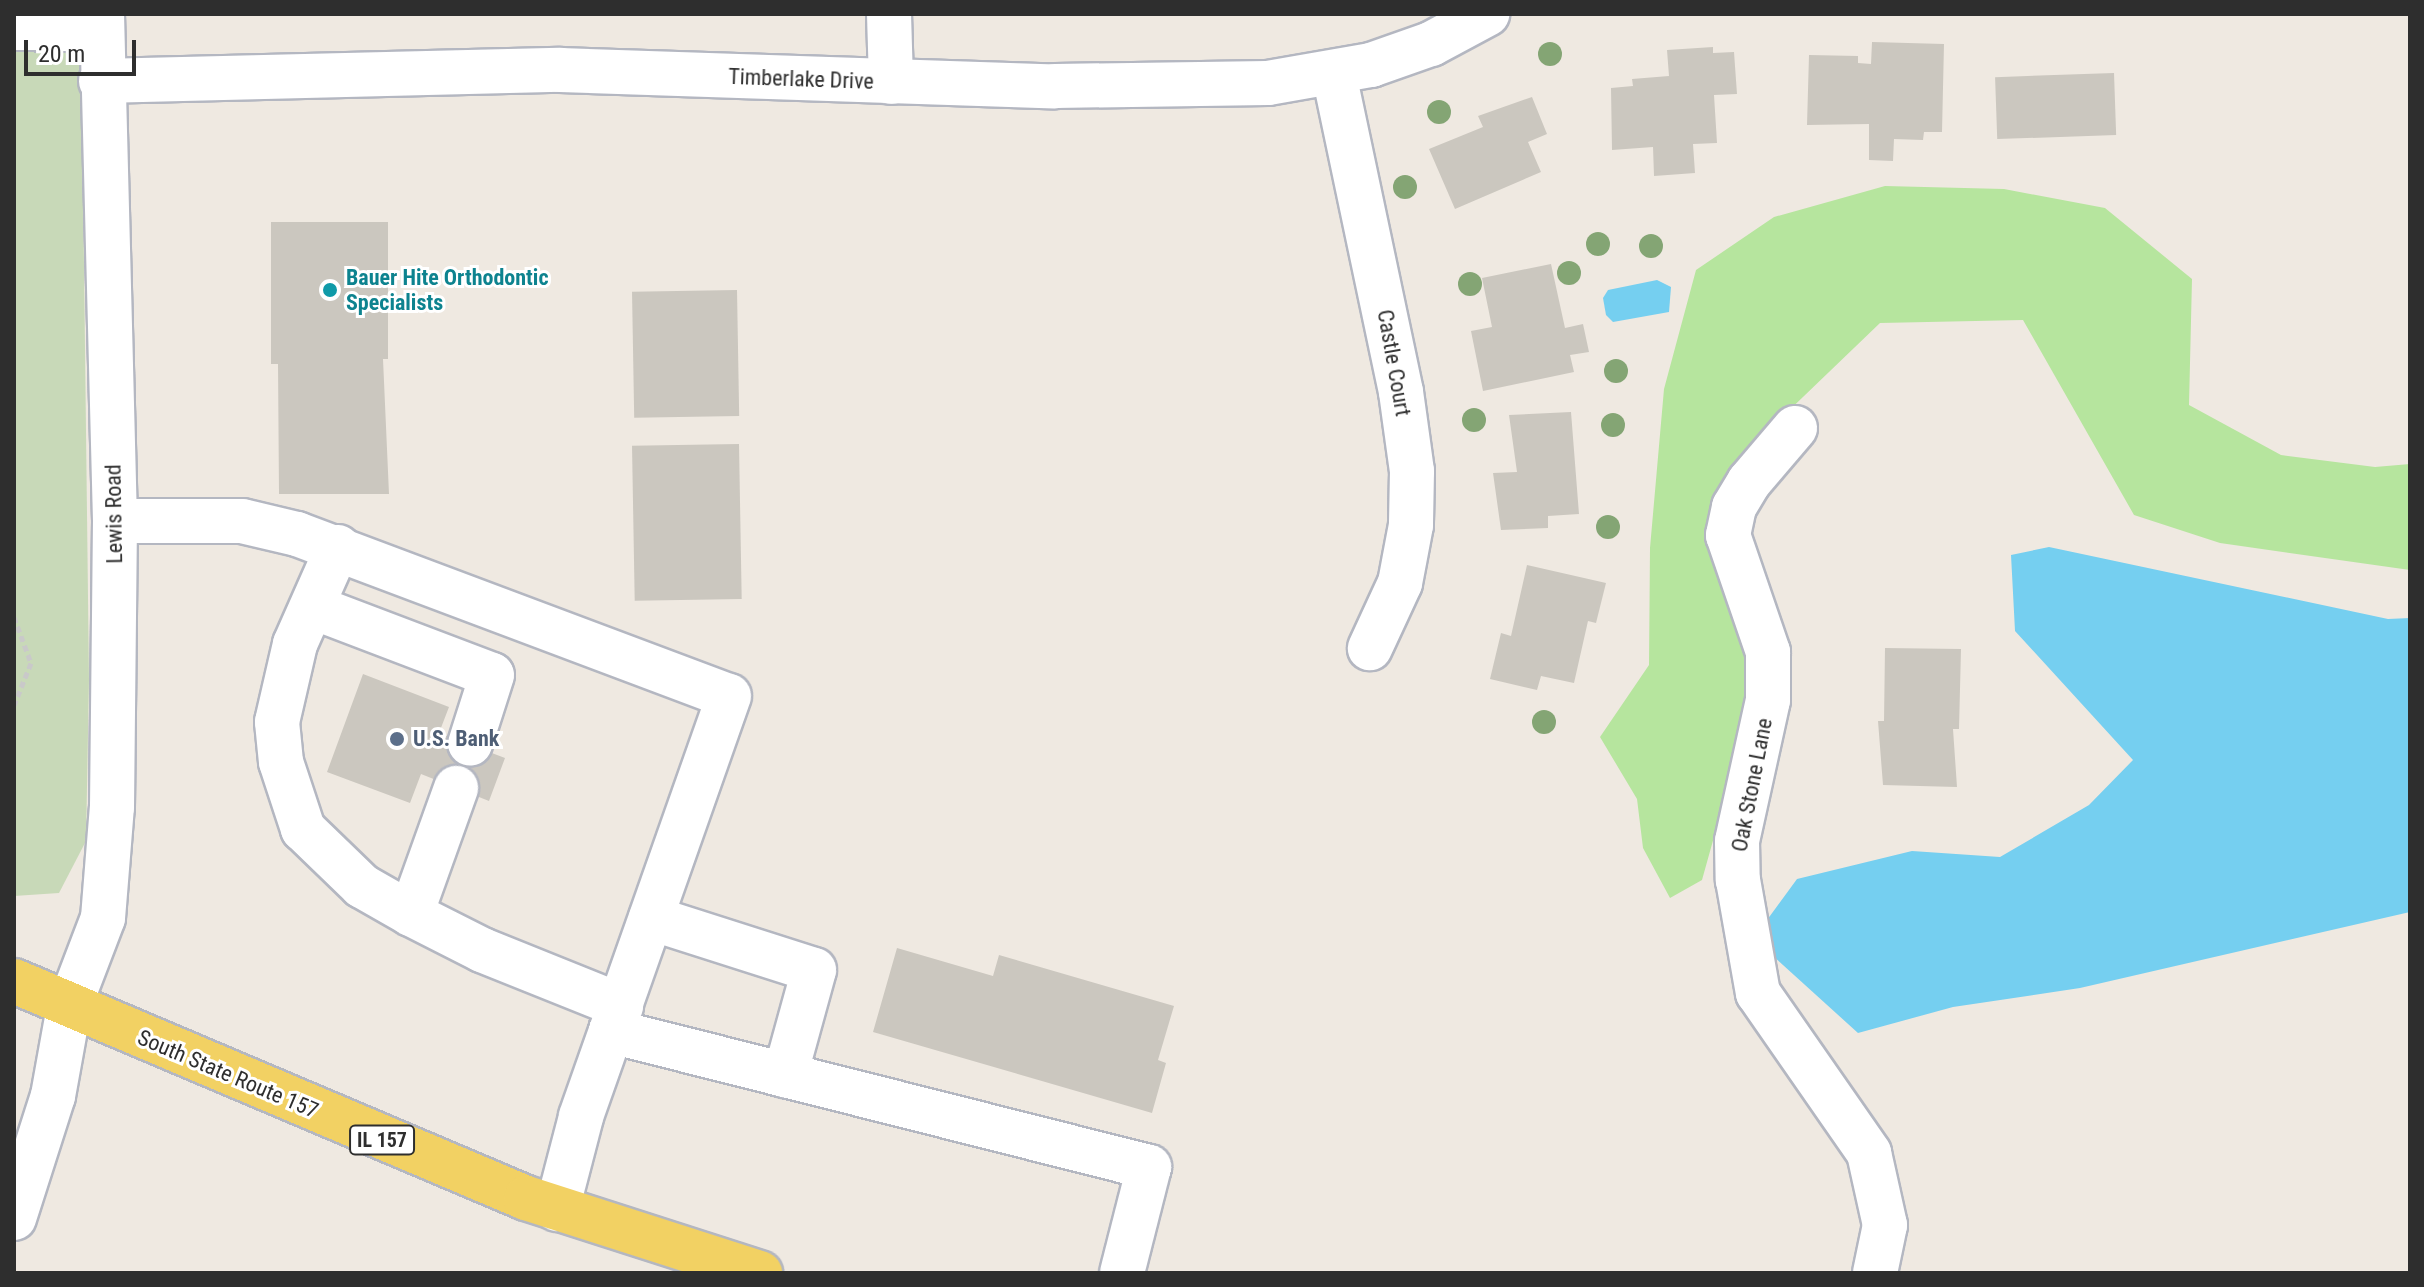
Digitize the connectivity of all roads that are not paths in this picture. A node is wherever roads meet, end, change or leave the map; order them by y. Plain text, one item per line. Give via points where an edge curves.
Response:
1 (889, 14) edge
2 (1487, 14) edge
3 (102, 22) edge
4 (14, 28) edge
5 (1334, 74) junction
6 (101, 81) junction
7 (891, 82) junction
8 (1795, 428) dead end
9 (115, 521) junction
10 (338, 547) junction
11 (313, 607) junction
12 (1370, 648) dead end
13 (470, 744) dead end
14 (456, 788) dead end
15 (411, 914) junction
16 (651, 918) junction
17 (14, 981) edge
18 (69, 1007) junction
19 (616, 1018) junction
20 (785, 1075) junction
21 (557, 1209) junction
22 (14, 1218) edge
23 (760, 1273) edge
24 (1122, 1273) edge
25 (1875, 1273) edge

1 - 7 street
2 - 5 street, Timberlake Drive via 1431,44
3 - 4 street
3 - 6 street, Lewis Road
5 - 7 street, Timberlake Drive via 1268,83
5 - 12 street, Castle Court via 1401,392 1412,471 1411,525 1400,583
6 - 7 street, Timberlake Drive via 560,70
6 - 9 street, Lewis Road
8 - 25 street, Oak Stone Lane via 1749,482 1734,507 1728,535 1768,652 1768,700 1737,841 1738,880 1758,993 1869,1153 1885,1225
9 - 10 street via 242,521
9 - 18 street, Lewis Road via 112,807 103,918
10 - 11 street
10 - 16 street via 729,696
11 - 13 street via 492,675
11 - 15 street via 295,644 277,722 281,762 303,829 362,886
14 - 15 street
15 - 19 street
16 - 19 street
16 - 20 street via 814,970
17 - 18 main road, South State Route 157 / IL 157
18 - 21 main road, South State Route 157 / IL 157
18 - 22 street, Lewis Road via 53,1096
19 - 20 street
19 - 21 street
20 - 24 street via 1149,1167
21 - 23 main road, South State Route 157 / IL 157

